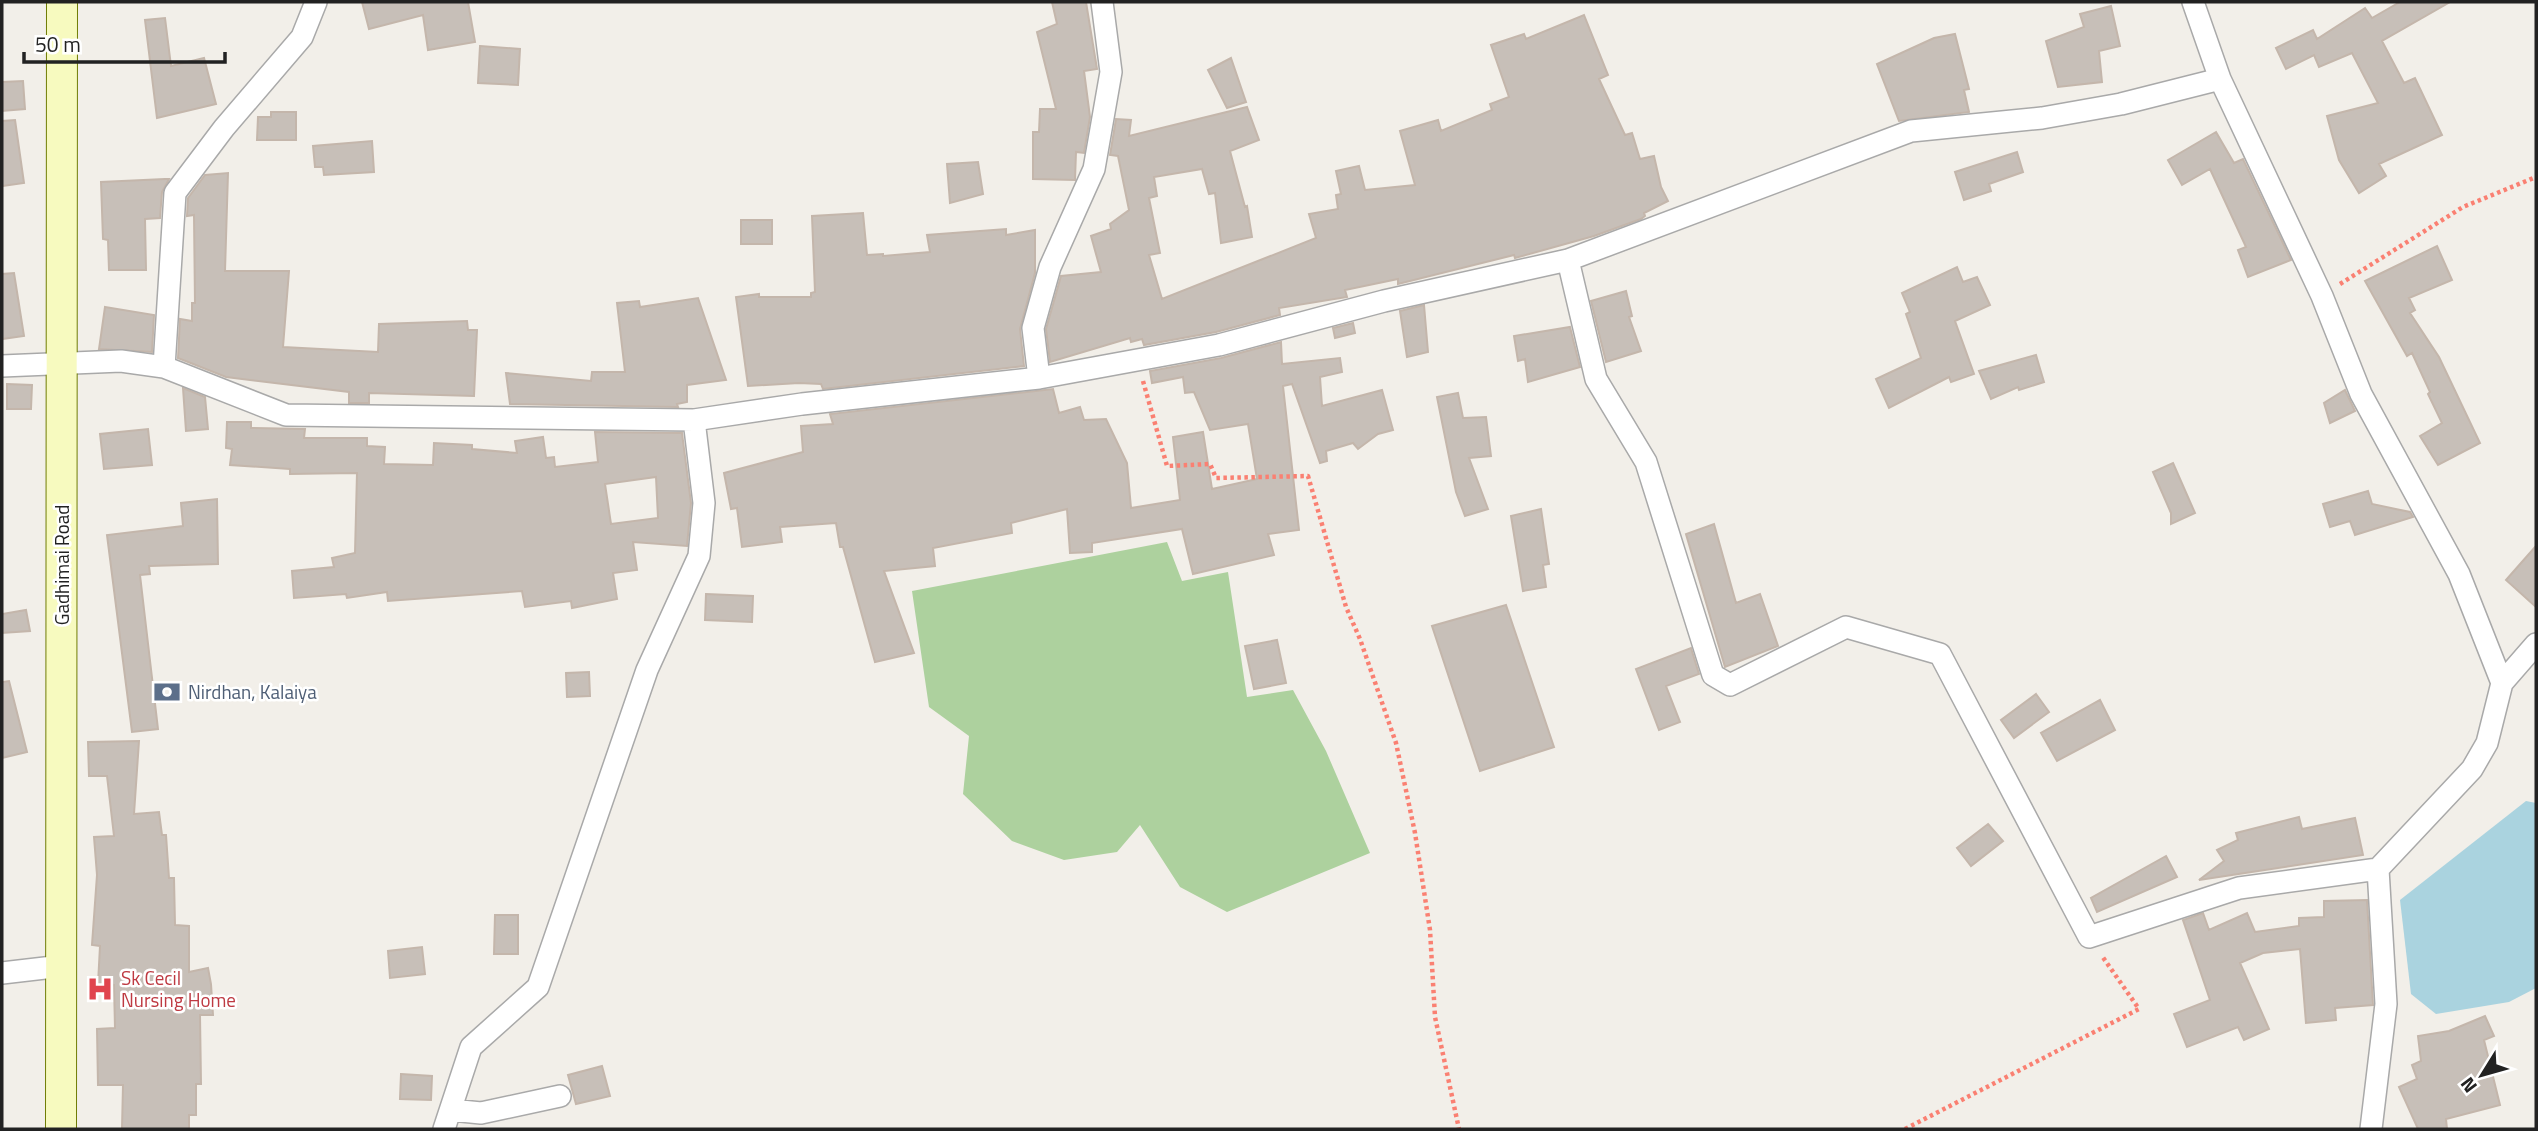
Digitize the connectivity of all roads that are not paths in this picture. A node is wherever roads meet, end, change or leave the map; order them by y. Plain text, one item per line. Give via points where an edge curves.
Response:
1 (62, 2) edge
2 (316, 2) edge
3 (1102, 2) edge
4 (2193, 2) edge
5 (2220, 79) junction
6 (1568, 260) junction
7 (63, 362) junction
8 (2, 366) edge
9 (164, 368) junction
10 (1039, 378) junction
11 (694, 421) junction
12 (2536, 644) edge
13 (2502, 683) junction
14 (2378, 869) junction
15 (62, 965) junction
16 (2, 973) edge
17 (560, 1096) dead end
18 (447, 1120) edge
19 (61, 1129) edge
20 (2371, 1129) edge

1 - 7 street, Gadhimai Road
2 - 9 street via 302,37 175,193
3 - 10 street via 1111,72 1094,169 1050,267 1033,328
4 - 5 street
5 - 6 street via 2042,118 1911,131
5 - 13 street via 2322,296 2361,394 2459,574
6 - 10 street via 1384,301 1220,345
6 - 14 street via 1596,379 1646,462 1713,675 1730,685 1846,627 1940,654 2089,937 2239,888
7 - 8 street
7 - 9 street via 121,361
7 - 15 street, Gadhimai Road
9 - 11 street via 286,415
10 - 11 street via 802,404
11 - 18 street via 704,503 699,556 647,670 538,987 471,1047
12 - 13 street
13 - 14 street via 2487,743 2472,769
14 - 20 street via 2386,1004
15 - 16 street
15 - 19 street, Gadhimai Road
17 - 18 street

